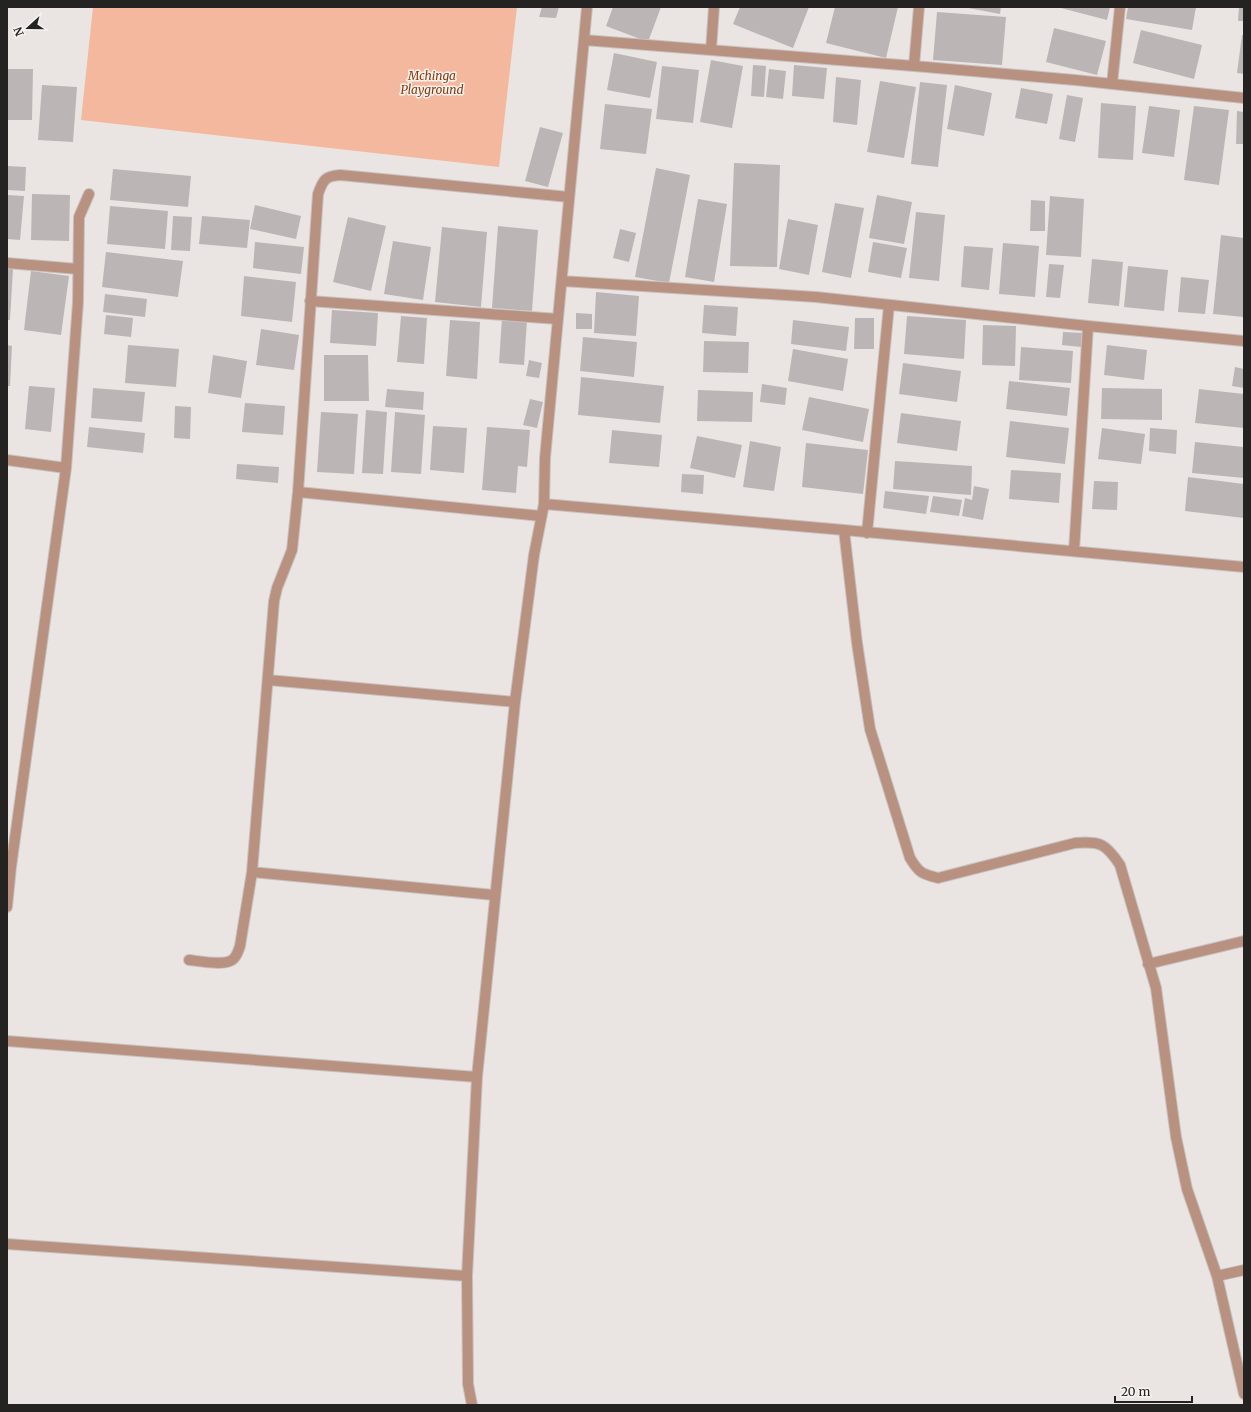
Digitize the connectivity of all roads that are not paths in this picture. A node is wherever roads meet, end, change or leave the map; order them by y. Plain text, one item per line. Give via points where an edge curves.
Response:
1 (587, 7) edge
2 (714, 7) edge
3 (919, 7) edge
4 (1120, 7) edge
5 (584, 40) junction
6 (711, 50) junction
7 (914, 66) junction
8 (1112, 84) junction
9 (1244, 98) edge
10 (89, 194) dead end
11 (569, 197) junction
12 (7, 263) edge
13 (78, 269) junction
14 (562, 281) junction
15 (310, 301) junction
16 (889, 305) junction
17 (558, 319) junction
18 (1088, 326) junction
19 (1244, 341) edge
20 (7, 460) edge
21 (66, 468) junction
22 (298, 492) junction
23 (544, 504) junction
24 (542, 516) junction
25 (844, 530) junction
26 (867, 533) junction
27 (1074, 551) junction
28 (1244, 567) edge
29 (268, 680) junction
30 (514, 702) junction
31 (9, 867) edge
32 (252, 872) junction
33 (494, 895) junction
34 (7, 907) edge
35 (1244, 941) edge
36 (189, 960) dead end
37 (1148, 964) junction
38 (7, 1041) edge
39 (477, 1077) junction
40 (7, 1244) edge
41 (1244, 1270) edge
42 (467, 1276) junction
43 (1218, 1276) junction
44 (1244, 1394) edge
45 (472, 1405) edge

1 - 5 street
2 - 6 street
3 - 7 street
4 - 8 street
5 - 6 street
5 - 11 street
6 - 7 street
7 - 8 street
8 - 9 street
10 - 13 street via 78,217
11 - 14 street
11 - 15 street via 348,175 326,178 318,194
12 - 13 street
13 - 21 street
14 - 16 street via 816,297
14 - 17 street
15 - 17 street
15 - 22 street
16 - 18 street
16 - 26 street
17 - 23 street via 545,458
18 - 19 street
18 - 27 street
20 - 21 street
21 - 31 street
22 - 24 street
22 - 29 street via 292,550 274,601
23 - 24 street
23 - 25 street
24 - 30 street via 534,555
25 - 26 street
25 - 37 street via 870,729 910,858 917,870 938,878 1075,843 1102,844 1120,865
26 - 27 street
27 - 28 street
29 - 30 street
29 - 32 street
30 - 33 street
31 - 34 street
32 - 33 street
32 - 36 street via 240,946 236,956 223,963
33 - 39 street
35 - 37 street
37 - 43 street via 1156,988 1176,1137 1187,1189
38 - 39 street
39 - 42 street
40 - 42 street
41 - 43 street
42 - 45 street via 468,1384
43 - 44 street

